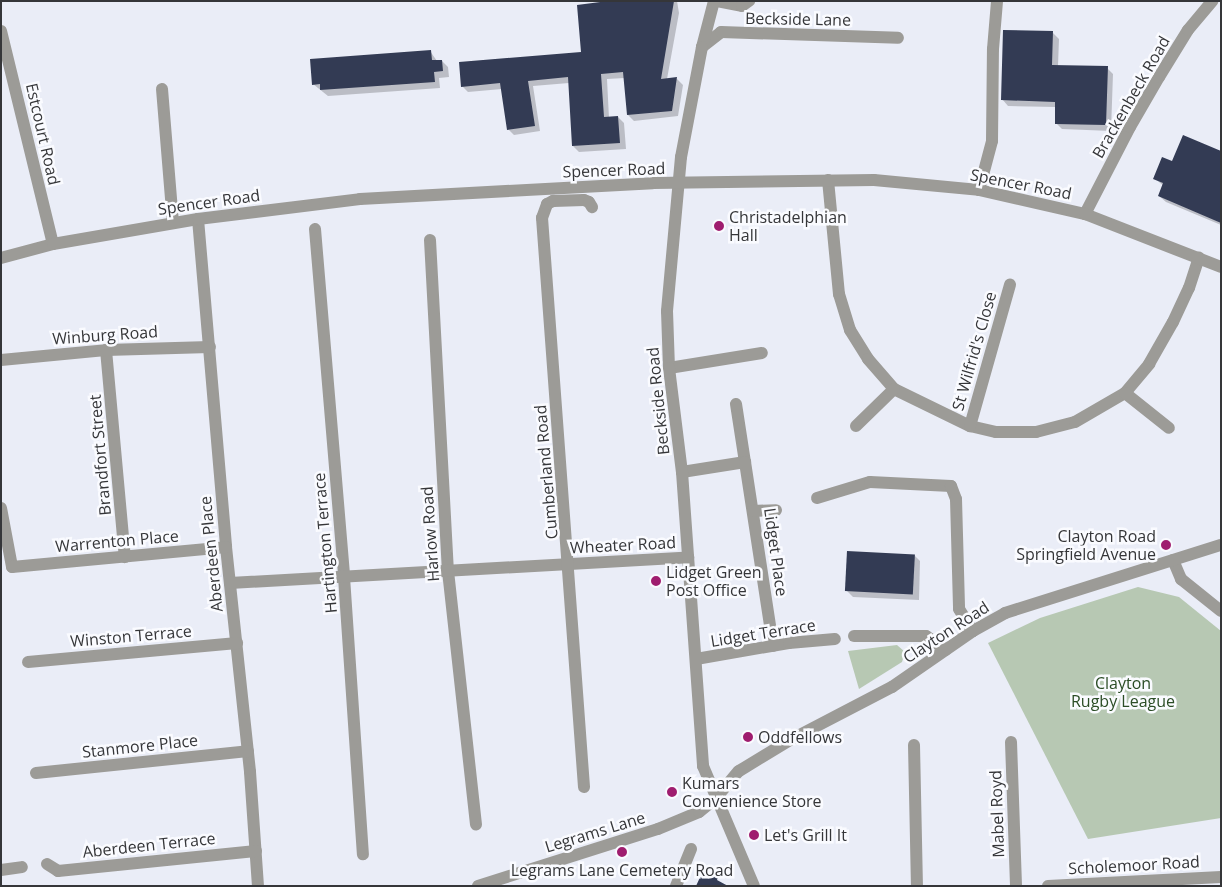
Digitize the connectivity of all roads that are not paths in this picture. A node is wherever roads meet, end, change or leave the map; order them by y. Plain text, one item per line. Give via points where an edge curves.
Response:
1 (716, 1) edge
2 (748, 1) edge
3 (996, 1) edge
4 (1212, 1) edge
5 (1, 31) edge
6 (898, 38) dead end
7 (702, 47) junction
8 (162, 89) dead end
9 (828, 180) junction
10 (679, 184) junction
11 (979, 190) junction
12 (592, 207) dead end
13 (1084, 214) junction
14 (198, 219) junction
15 (173, 223) junction
16 (315, 229) dead end
17 (430, 240) dead end
18 (53, 244) junction
19 (1, 258) edge
20 (1198, 258) junction
21 (1221, 267) edge
22 (1010, 285) dead end
23 (210, 347) junction
24 (106, 350) junction
25 (762, 353) dead end
26 (1, 360) edge
27 (669, 368) junction
28 (894, 390) junction
29 (1125, 393) junction
30 (736, 404) dead end
31 (856, 426) dead end
32 (970, 426) junction
33 (1170, 428) dead end
34 (745, 462) junction
35 (682, 472) junction
36 (817, 498) dead end
37 (1, 508) edge
38 (776, 510) dead end
39 (753, 511) junction
40 (1221, 545) edge
41 (226, 547) junction
42 (125, 556) junction
43 (688, 557) junction
44 (1173, 560) junction
45 (569, 564) junction
46 (448, 571) junction
47 (344, 577) junction
48 (230, 584) junction
49 (1221, 611) edge
50 (973, 631) junction
51 (854, 636) dead end
52 (835, 639) dead end
53 (236, 643) junction
54 (773, 646) junction
55 (946, 650) junction
56 (696, 659) junction
57 (28, 662) dead end
58 (1011, 742) dead end
59 (914, 745) dead end
60 (248, 751) junction
61 (36, 774) dead end
62 (584, 787) dead end
63 (716, 798) junction
64 (476, 824) dead end
65 (691, 849) dead end
66 (256, 851) junction
67 (363, 854) dead end
68 (47, 864) dead end
69 (22, 866) dead end
70 (1, 870) edge
71 (1221, 878) edge
72 (258, 886) edge
73 (478, 886) edge
74 (676, 886) edge
75 (754, 886) edge
76 (916, 886) edge
77 (1016, 886) edge
78 (1048, 886) edge

1 - 2 street, Beckside Lane via 742,6
1 - 7 street, Beckside Road
3 - 11 street via 992,141
4 - 13 street, Brackenbeck Road via 1188,30 1130,127
5 - 18 street, Estcourt Road
6 - 7 street, Beckside Lane via 721,32
7 - 10 street, Beckside Road via 680,157
8 - 15 street
9 - 10 street, Spencer Road
9 - 11 street, Spencer Road via 874,180
9 - 28 street via 839,294 850,330 868,360
10 - 14 street, Spencer Road via 360,199
10 - 27 street, Beckside Road via 667,312
11 - 13 street, Spencer Road
12 - 45 street, Cumberland Road via 584,200 553,201 547,204 542,218
13 - 20 street, Spencer Road
14 - 15 street, Spencer Road
14 - 23 street, Aberdeen Place
15 - 18 street, Spencer Road
16 - 47 street, Hartington Terrace
17 - 46 street, Harlow Road
18 - 19 street, Spencer Road
20 - 21 street, Spencer Road
20 - 29 street via 1174,322 1149,364
22 - 32 street, St Wilfrid's Close
23 - 24 street, Winburg Road
23 - 41 street, Aberdeen Place
24 - 26 street, Winburg Road
24 - 42 street, Brandfort Street
25 - 27 street
27 - 35 street, Beckside Road
28 - 31 street
28 - 32 street
29 - 32 street via 1075,422 1036,432 996,432
29 - 33 street
30 - 34 street, Lidget Place
34 - 35 street
34 - 39 street, Lidget Place
35 - 43 street, Beckside Road
36 - 50 street via 870,482 951,486 956,499 959,609
37 - 42 street, Warrenton Place via 12,567
38 - 39 street
39 - 54 street, Lidget Place
40 - 44 street, Clayton Road
41 - 42 street, Warrenton Place
41 - 48 street, Aberdeen Place
43 - 45 street, Wheater Road
43 - 56 street, Beckside Road
44 - 49 street via 1181,579
44 - 50 street, Clayton Road via 1005,613
45 - 46 street, Wheater Road
45 - 62 street, Cumberland Road
46 - 47 street, Wheater Road
46 - 64 street, Harlow Road
47 - 48 street, Wheater Road
47 - 67 street, Hartington Terrace
48 - 53 street, Aberdeen Place
50 - 55 street, Clayton Road
51 - 55 street via 926,636
52 - 54 street, Lidget Terrace
53 - 57 street, Winston Terrace
53 - 60 street, Aberdeen Place
54 - 56 street, Lidget Terrace
55 - 63 street, Clayton Road via 892,687 790,740 739,771
56 - 63 street, Beckside Road via 703,766
58 - 77 street, Mabel Royd
59 - 76 street
60 - 61 street, Stanmore Place
60 - 66 street, Aberdeen Place
63 - 73 street, Legrams Lane via 699,812 658,829
63 - 75 street, Beckside Road
65 - 74 street
66 - 68 street, Aberdeen Terrace via 58,870
66 - 72 street, Aberdeen Place
69 - 70 street
71 - 78 street, Scholemoor Road

